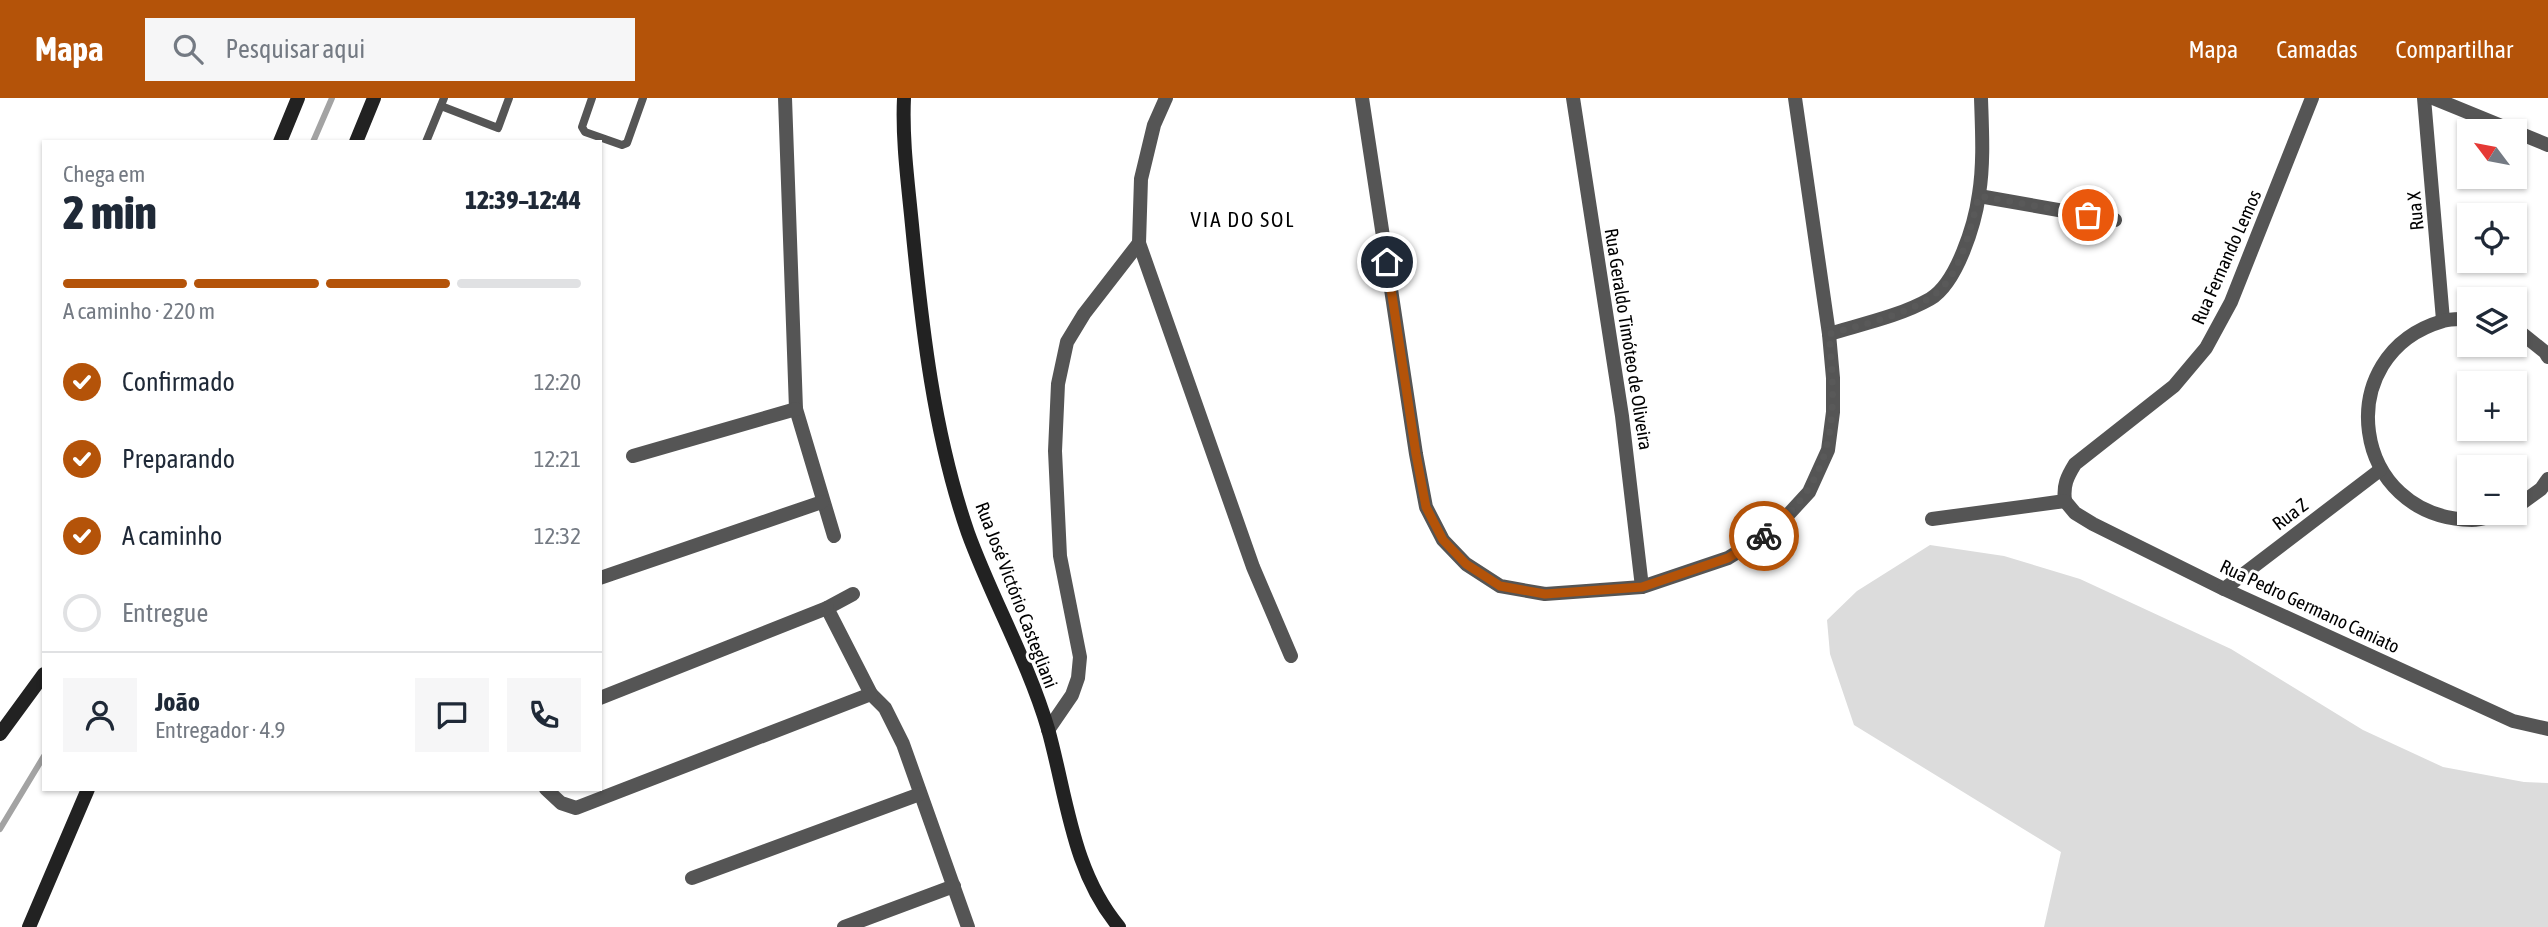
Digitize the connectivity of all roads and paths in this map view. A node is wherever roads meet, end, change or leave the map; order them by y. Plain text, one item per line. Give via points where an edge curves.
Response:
1 (298, 98) edge
2 (374, 98) edge
3 (509, 98) edge
4 (592, 98) edge
5 (643, 98) edge
6 (785, 98) edge
7 (904, 98) edge
8 (1166, 98) edge
9 (1362, 98) edge
10 (1573, 98) edge
11 (1795, 98) edge
12 (1981, 98) edge
13 (2312, 98) edge
14 (2424, 98) edge
15 (2433, 98) edge
16 (443, 102) edge
17 (281, 140) edge
18 (357, 140) edge
19 (427, 140) edge
20 (2548, 145) edge
21 (1979, 196) junction
22 (2115, 220) dead end
23 (1139, 243) junction
24 (2457, 319) edge
25 (2444, 320) junction
26 (1829, 334) junction
27 (2527, 338) edge
28 (2548, 357) edge
29 (796, 409) junction
30 (633, 456) dead end
31 (2380, 470) junction
32 (2548, 479) edge
33 (2527, 499) edge
34 (2065, 500) junction
35 (822, 502) junction
36 (2457, 518) edge
37 (1932, 519) dead end
38 (834, 536) dead end
39 (602, 577) edge
40 (1642, 587) junction
41 (2224, 589) junction
42 (853, 594) dead end
43 (827, 608) junction
44 (1291, 656) dead end
45 (42, 677) edge
46 (871, 694) junction
47 (602, 697) edge
48 (2548, 729) edge
49 (1048, 730) junction
50 (0, 734) edge
51 (87, 791) edge
52 (548, 791) edge
53 (920, 794) junction
54 (691, 878) dead end
55 (954, 886) junction
56 (29, 927) edge
57 (844, 927) edge
58 (968, 927) edge
59 (1119, 927) edge

1 - 17 street
2 - 18 street
3 - 16 lane via 498,128
4 - 5 lane via 582,127 585,132 622,145 627,143
6 - 29 street
7 - 49 street, Rua José Victório Castegliani via 917,282 949,464 968,532
8 - 23 street via 1141,178
9 - 40 street via 1416,454 1426,507 1443,540 1466,564 1500,586 1545,594
10 - 40 street, Rua Geraldo Timóteo de Oliveira via 1622,416
11 - 26 street
12 - 21 street
13 - 34 street, Rua Fernando Lemos via 2231,302 2206,348 2174,386 2075,464 2067,477
14 - 25 street, Rua X
15 - 20 street
16 - 19 lane
21 - 22 street
21 - 26 street via 1960,259 1947,283 1931,298
23 - 44 street via 1253,567
23 - 49 street via 1084,314 1068,342 1058,384 1055,450 1060,556 1080,657 1072,695
24 - 25 street
25 - 31 street via 2410,336 2384,363 2369,398 2368,435
26 - 40 street via 1833,412 1828,450 1809,492 1775,529 1728,558
27 - 28 street
29 - 30 street
29 - 35 street
31 - 36 street via 2404,498 2437,516
31 - 41 street, Rua Z
32 - 33 street
34 - 37 street
34 - 41 street, Rua Pedro Germano Caniato via 2093,524
35 - 38 street
35 - 39 street
41 - 48 street, Rua Pedro Germano Caniato via 2513,721
42 - 43 street
43 - 46 street
43 - 47 street
45 - 50 street
46 - 52 street via 576,808 561,803
46 - 53 street via 885,708 903,744
49 - 59 street, Rua José Victório Castegliani via 1087,878
51 - 56 street
53 - 54 street
53 - 55 street
55 - 57 street
55 - 58 street

